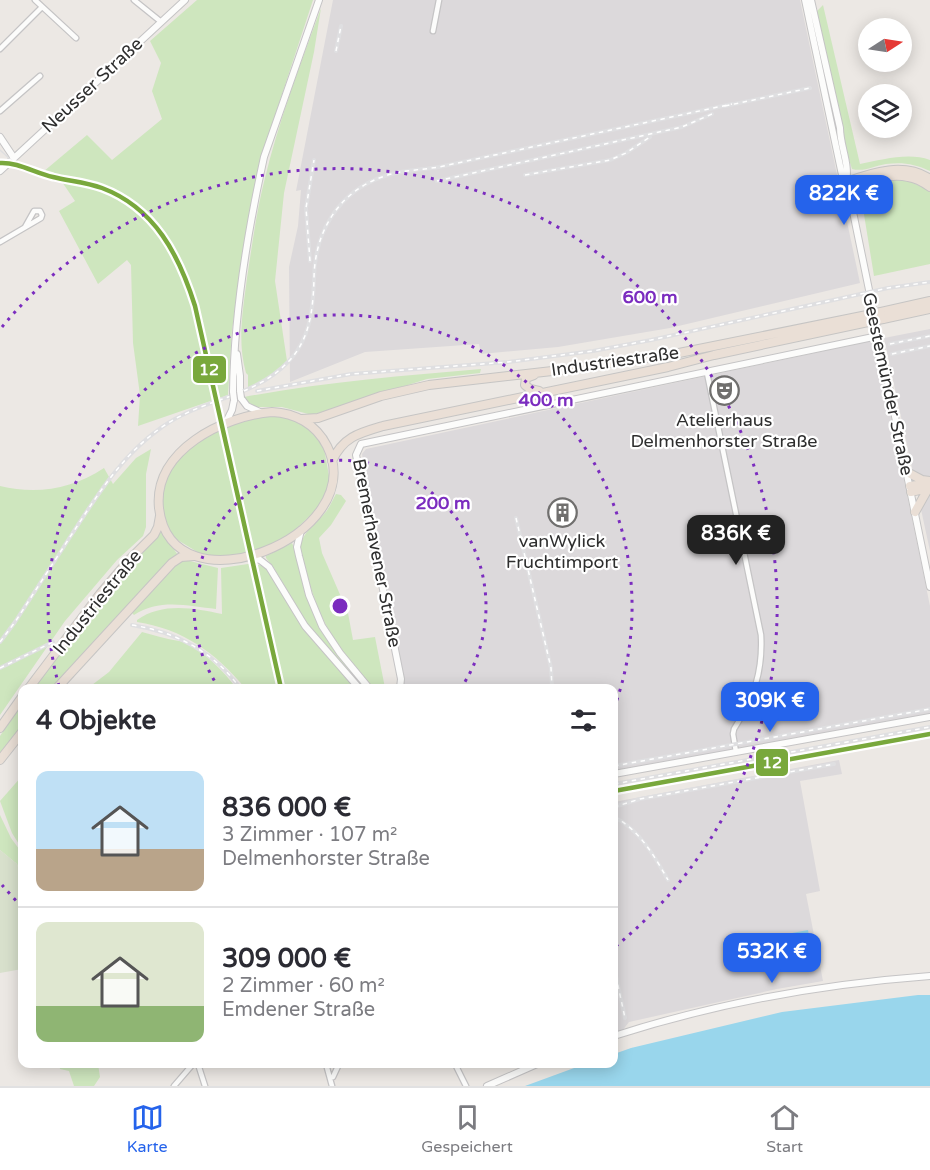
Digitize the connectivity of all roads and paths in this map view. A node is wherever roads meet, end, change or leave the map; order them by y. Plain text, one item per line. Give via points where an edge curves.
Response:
1 (35, 0) edge
2 (134, 0) edge
3 (185, 0) edge
4 (319, 0) edge
5 (439, 0) edge
6 (805, 0) edge
7 (811, 0) edge
8 (42, 7) junction
9 (160, 21) junction
10 (433, 31) dead end
11 (76, 39) dead end
12 (0, 49) edge
13 (40, 76) dead end
14 (0, 111) edge
15 (0, 137) edge
16 (14, 158) junction
17 (0, 171) edge
18 (930, 179) edge
19 (846, 182) junction
20 (867, 182) junction
21 (930, 187) edge
22 (852, 207) junction
23 (26, 227) dead end
24 (0, 242) edge
25 (930, 300) edge
26 (930, 309) edge
27 (906, 310) junction
28 (930, 317) edge
29 (867, 319) junction
30 (878, 336) junction
31 (552, 371) junction
32 (707, 373) junction
33 (552, 391) junction
34 (238, 394) junction
35 (263, 413) junction
36 (299, 418) junction
37 (225, 424) junction
38 (378, 440) joint
39 (332, 461) junction
40 (907, 472) junction
41 (929, 485) edge
42 (910, 489) junction
43 (160, 508) junction
44 (915, 512) junction
45 (301, 530) junction
46 (194, 556) junction
47 (252, 557) junction
48 (930, 587) edge
49 (401, 679) junction
50 (32, 684) edge
51 (61, 684) edge
52 (356, 684) edge
53 (366, 684) edge
54 (397, 684) edge
55 (400, 684) edge
56 (18, 703) edge
57 (930, 717) edge
58 (0, 728) edge
59 (18, 737) edge
60 (736, 752) junction
61 (0, 760) edge
62 (618, 773) edge
63 (930, 976) edge
64 (618, 1035) edge
65 (190, 1068) edge
66 (199, 1068) edge
67 (327, 1068) edge
68 (337, 1068) edge
69 (457, 1068) edge
70 (517, 1068) edge
71 (330, 1078) junction
72 (174, 1086) edge
73 (205, 1086) edge
74 (332, 1086) edge
75 (466, 1086) edge
76 (487, 1086) edge

1 - 8 street
2 - 9 street
3 - 9 street, Neusser Straße
4 - 34 street via 264,157 249,229 236,320
5 - 10 street
6 - 19 street, Geestemünder Straße
7 - 19 street, Geestemünder Straße via 840,128
8 - 11 street
8 - 12 street
9 - 16 street, Neusser Straße
13 - 14 street
15 - 16 street
16 - 17 street, Neusser Straße
18 - 19 highway via 907,169 864,175
19 - 20 highway
19 - 22 street, Geestemünder Straße
20 - 21 highway via 906,176
20 - 22 highway via 859,188
22 - 30 street, Geestemünder Straße
23 - 24 street
25 - 27 highway, Industriestraße
26 - 27 highway, Industriestraße
27 - 28 highway
27 - 29 highway, Industriestraße, bridge
29 - 31 highway, Industriestraße via 674,354
29 - 33 highway, Industriestraße
30 - 32 street, Industriestraße
30 - 40 street, Geestemünder Straße
31 - 33 highway via 524,381 530,389
31 - 36 highway, Industriestraße via 429,385 364,401 318,418
32 - 38 street, Industriestraße
32 - 60 street via 761,635 758,682 733,734
33 - 39 highway, Industriestraße via 371,430 344,442
34 - 35 street via 251,409
34 - 37 street, bridge
35 - 36 highway via 279,412
35 - 37 highway
36 - 39 highway via 320,435
37 - 43 highway via 177,456 165,473
38 - 49 street, Bremerhavener Straße via 361,444 356,455
39 - 45 highway via 331,489 319,512
40 - 41 highway
40 - 42 street, Geestemünder Straße
41 - 42 highway
41 - 44 highway
42 - 44 street, Geestemünder Straße
43 - 46 highway via 170,536
43 - 50 highway, Industriestraße via 154,535 100,594
44 - 48 street, Geestemünder Straße
45 - 47 highway
45 - 53 street via 298,556 315,611 335,647
46 - 47 highway via 220,561
46 - 51 highway, Industriestraße via 172,563
47 - 52 street via 269,567 305,626
49 - 54 street
49 - 55 street, Bremerhavener Straße
56 - 58 highway
57 - 60 street
59 - 61 highway
60 - 62 street
63 - 64 street via 784,994
65 - 72 street
66 - 73 street
67 - 71 street
68 - 71 street
69 - 75 street
70 - 76 street
71 - 74 street

